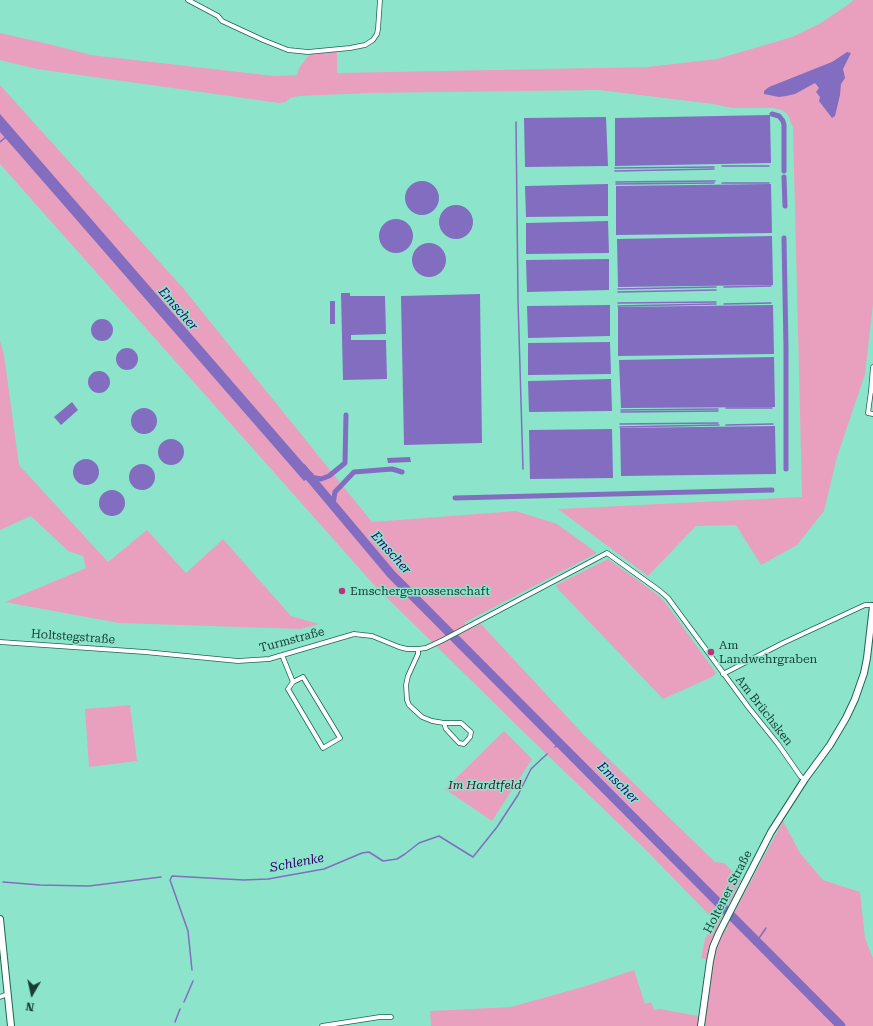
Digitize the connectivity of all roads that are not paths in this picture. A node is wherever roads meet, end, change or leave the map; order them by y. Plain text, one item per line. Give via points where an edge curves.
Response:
1 (188, 0) edge
2 (380, 0) edge
3 (873, 367) edge
4 (872, 391) edge
5 (873, 414) edge
6 (873, 606) edge
7 (0, 642) edge
8 (418, 650) junction
9 (144, 652) joint
10 (282, 655) junction
11 (724, 674) junction
12 (293, 682) junction
13 (444, 724) junction
14 (805, 779) junction
15 (0, 919) edge
16 (8, 994) junction
17 (0, 997) edge
18 (391, 1017) dead end
19 (11, 1026) edge
20 (322, 1026) edge
21 (701, 1026) edge

1 - 2 street via 218,16 222,21 288,50 308,52 350,48 365,45 373,40 377,34
3 - 4 street
4 - 5 street via 868,413
6 - 11 street via 865,604
6 - 14 main road, Holtener Straße via 867,658 855,699 833,740
7 - 9 street, Holtstegstraße
8 - 10 street, Turmstraße via 399,647 372,636 354,634
8 - 11 street, Am Brüchsken via 443,640 607,553 668,598
8 - 13 street via 406,685 407,700 418,714
9 - 10 street, Turmstraße via 238,661 269,659
10 - 12 street
11 - 14 street, Am Brüchsken
12 - 12 street via 303,677 340,738 323,748 288,689
13 - 13 street via 459,743 464,744 470,737 471,732 461,723
14 - 21 main road, Holtener Straße via 771,832 713,947
15 - 16 main road
16 - 17 street
16 - 19 main road
18 - 20 street

